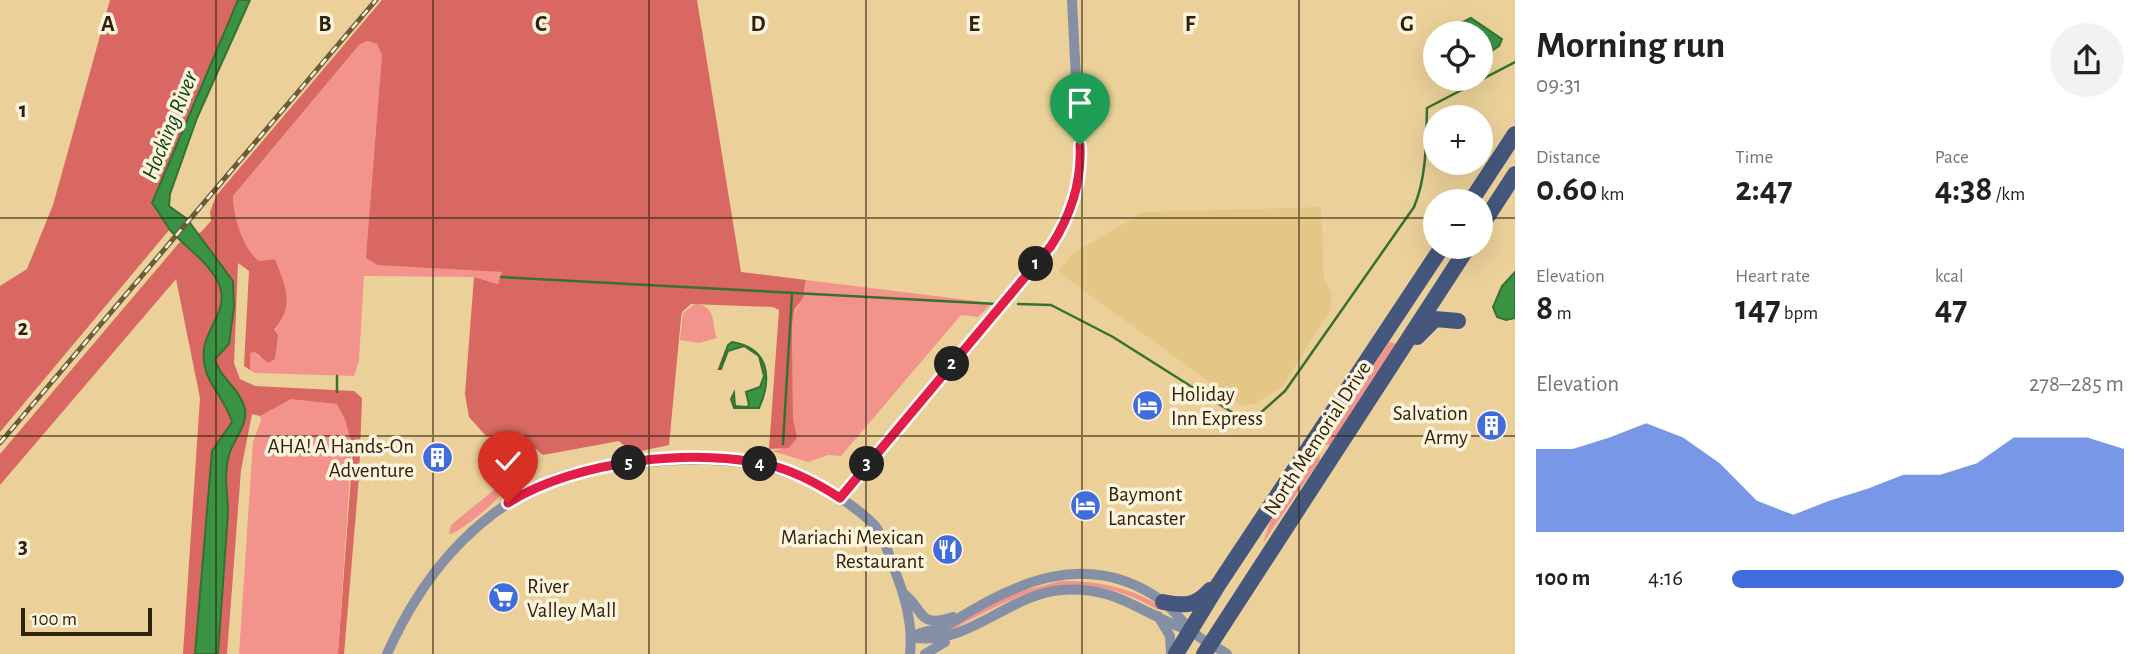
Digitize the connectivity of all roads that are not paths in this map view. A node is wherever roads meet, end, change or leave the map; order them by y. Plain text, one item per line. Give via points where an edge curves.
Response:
1 (1072, 0) edge
2 (1515, 134) edge
3 (1494, 167) junction
4 (1515, 174) edge
5 (1479, 189) edge
6 (1486, 189) edge
7 (1493, 208) edge
8 (1433, 259) edge
9 (1444, 259) edge
10 (1460, 259) edge
11 (1427, 305) junction
12 (1458, 321) dead end
13 (1347, 431) junction
14 (840, 498) junction
15 (1218, 585) junction
16 (904, 594) junction
17 (1160, 609) junction
18 (960, 615) junction
19 (1191, 631) junction
20 (953, 636) junction
21 (911, 637) junction
22 (1207, 649) edge
23 (387, 654) edge
24 (910, 654) edge
25 (925, 654) edge
26 (1173, 654) edge
27 (1227, 654) edge

1 - 14 street via 1080,159 1079,181 1068,216 1047,252
2 - 3 main road
3 - 5 main road
3 - 6 main road
4 - 7 main road
8 - 15 main road, North Memorial Drive
9 - 11 main road via 1425,289
10 - 11 main road, North Memorial Drive
11 - 13 main road, North Memorial Drive
12 - 13 main road via 1440,318 1425,326 1373,403
13 - 22 main road, North Memorial Drive
14 - 16 street via 876,528
14 - 23 street via 784,470 731,460 622,464 566,475 501,507 453,549 422,587
15 - 17 main road, North Memorial Drive via 1198,603
15 - 19 main road, North Memorial Drive
16 - 18 street via 928,620
16 - 21 street
17 - 18 street via 1118,581 1064,575 1011,588
17 - 19 street
17 - 19 street
17 - 20 street via 1116,596 1059,590 1028,597
17 - 26 street
18 - 21 street via 946,626
19 - 22 street
19 - 26 main road, North Memorial Drive
20 - 21 street via 937,640
20 - 25 street
21 - 24 street
22 - 27 street

